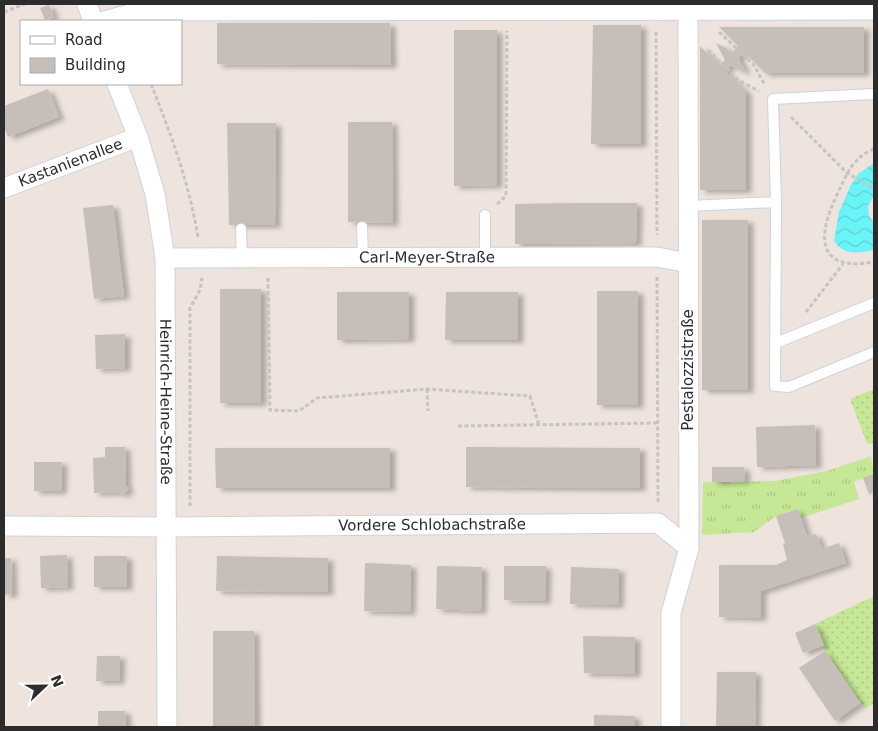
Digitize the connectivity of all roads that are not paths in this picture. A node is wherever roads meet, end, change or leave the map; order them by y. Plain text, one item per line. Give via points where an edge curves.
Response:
1 (87, 4) edge
2 (235, 7) edge
3 (408, 7) edge
4 (473, 7) edge
5 (755, 7) edge
6 (816, 7) edge
7 (874, 10) edge
8 (688, 11) junction
9 (93, 20) edge
10 (107, 20) edge
11 (117, 85) edge
12 (874, 94) edge
13 (138, 137) junction
14 (4, 188) edge
15 (776, 202) junction
16 (688, 206) junction
17 (485, 215) road end
18 (362, 227) dead end
19 (241, 230) dead end
20 (363, 257) junction
21 (485, 257) junction
22 (166, 258) junction
23 (242, 258) junction
24 (688, 263) junction
25 (874, 303) edge
26 (781, 341) junction
27 (874, 352) edge
28 (4, 526) edge
29 (167, 527) junction
30 (689, 548) junction
31 (167, 727) edge
32 (671, 727) edge

1 - 9 street
2 - 3 street
2 - 10 street via 142,10
3 - 4 street
4 - 8 street via 507,11
5 - 6 street
5 - 8 street
6 - 7 street
8 - 16 street, Pestalozzistraße
11 - 13 street, Heinrich-Heine-Straße
12 - 15 lane via 773,99
13 - 14 street, Kastanienallee
13 - 22 street, Heinrich-Heine-Straße via 155,194
15 - 16 lane
15 - 26 lane
16 - 24 street, Pestalozzistraße
17 - 21 lane
18 - 20 lane
19 - 23 lane
20 - 21 street, Carl-Meyer-Straße
20 - 23 street, Carl-Meyer-Straße
21 - 24 street, Carl-Meyer-Straße via 657,256
22 - 23 street, Carl-Meyer-Straße
22 - 29 street, Heinrich-Heine-Straße
24 - 30 street, Pestalozzistraße
25 - 26 lane
26 - 27 lane via 775,386 789,386
28 - 29 street, Vordere Schlobachstraße
29 - 30 street, Vordere Schlobachstraße via 658,523
29 - 31 street, Heinrich-Heine-Straße
30 - 32 street, Pestalozzistraße via 671,613

